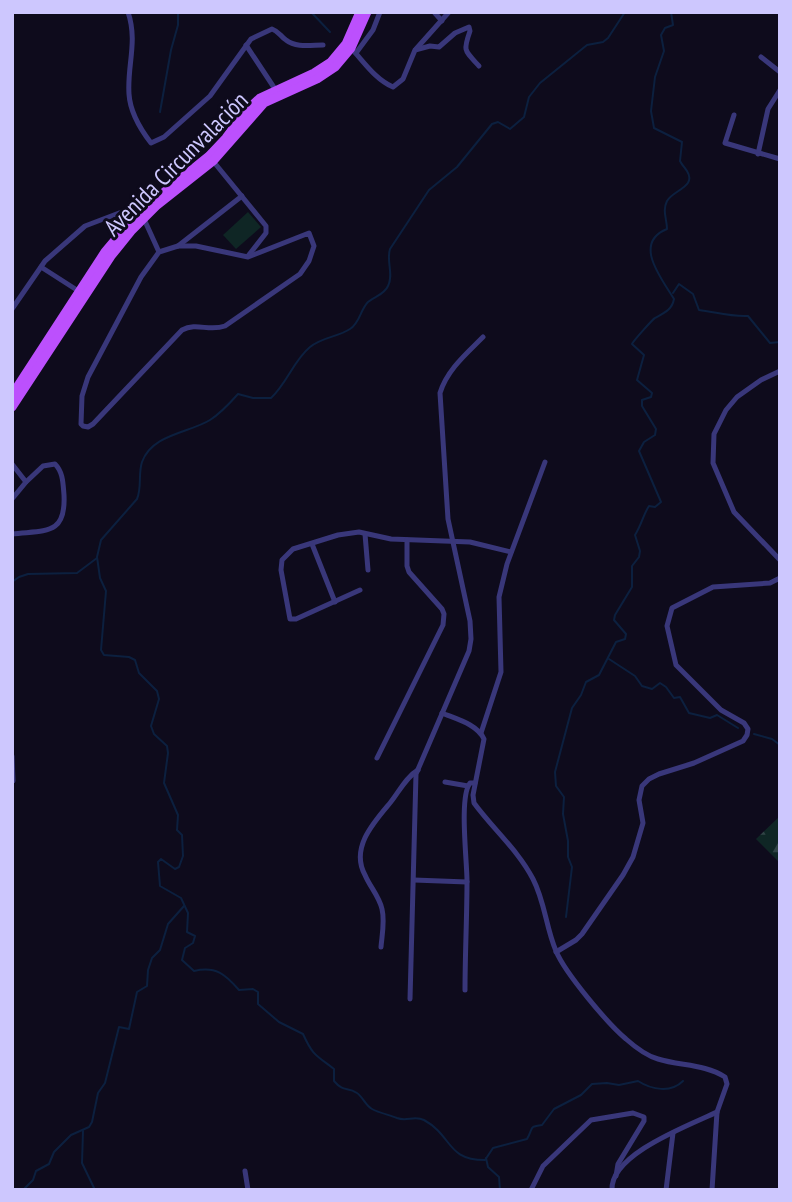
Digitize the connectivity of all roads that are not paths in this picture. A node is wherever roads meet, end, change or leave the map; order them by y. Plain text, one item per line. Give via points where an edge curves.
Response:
1 (128, 12) edge
2 (360, 12) edge
3 (367, 12) edge
4 (380, 12) edge
5 (434, 12) edge
6 (449, 12) edge
7 (442, 21) junction
8 (246, 45) junction
9 (323, 45) dead end
10 (354, 50) junction
11 (415, 50) junction
12 (761, 57) dead end
13 (479, 65) dead end
14 (780, 72) edge
15 (275, 89) junction
16 (780, 90) edge
17 (734, 115) dead end
18 (758, 154) junction
19 (211, 158) junction
20 (780, 159) edge
21 (242, 197) junction
22 (141, 217) junction
23 (178, 246) junction
24 (159, 252) junction
25 (248, 257) junction
26 (41, 267) junction
27 (80, 292) junction
28 (12, 309) edge
29 (483, 337) dead end
30 (780, 371) edge
31 (12, 395) edge
32 (12, 407) edge
33 (545, 462) dead end
34 (12, 464) edge
35 (26, 482) junction
36 (12, 499) edge
37 (12, 534) edge
38 (365, 534) junction
39 (407, 541) junction
40 (452, 541) junction
41 (312, 544) junction
42 (511, 552) junction
43 (780, 560) edge
44 (368, 570) dead end
45 (780, 578) edge
46 (360, 590) dead end
47 (335, 602) junction
48 (442, 713) junction
49 (481, 733) junction
50 (12, 756) edge
51 (377, 758) dead end
52 (418, 770) junction
53 (13, 781) edge
54 (445, 782) dead end
55 (475, 783) junction
56 (468, 786) junction
57 (414, 880) junction
58 (467, 881) junction
59 (381, 947) dead end
60 (556, 952) junction
61 (465, 990) dead end
62 (410, 999) dead end
63 (717, 1112) junction
64 (673, 1133) junction
65 (245, 1171) dead end
66 (615, 1176) junction
67 (248, 1190) edge
68 (531, 1190) edge
69 (612, 1190) edge
70 (666, 1190) edge
71 (712, 1190) edge

1 - 8 street via 134,30 129,95 141,130 151,143 210,96
2 - 15 main road, Avenida Circunvalación via 346,44 331,62
3 - 10 main road, Avenida Circunvalación
4 - 10 street via 373,30
5 - 7 street
6 - 7 street
7 - 11 street
8 - 9 street via 272,29 296,45
8 - 15 street
10 - 11 street via 383,83 393,87 403,79
10 - 19 main road, Avenida Circunvalación via 317,79 264,103
11 - 13 street via 439,47 468,27 465,51
12 - 14 street
15 - 19 main road, Avenida Circunvalación via 246,111
16 - 18 street via 768,109
17 - 18 street via 726,143
18 - 20 street
19 - 21 street
19 - 22 main road, Avenida Circunvalación
21 - 23 street
21 - 25 street via 266,226 266,233
22 - 24 street
22 - 26 street via 127,210 85,226
22 - 27 main road, Avenida Circunvalación via 105,252
22 - 32 main road, Avenida Circunvalación
23 - 24 street
23 - 25 street
24 - 25 street via 88,377 82,396 83,426 93,424 182,330 225,326 300,274 314,246 312,237 304,234
26 - 27 street
26 - 28 street
27 - 31 main road, Avenida Circunvalación
29 - 40 street via 453,369 440,393
30 - 43 street via 737,397 726,410 714,434 713,463 734,512
33 - 42 street
34 - 35 street
35 - 36 street
35 - 37 street via 43,466 59,468 62,519 47,530
38 - 39 street
38 - 41 street via 351,533
38 - 44 street
39 - 40 street
39 - 51 street via 409,572 442,609 443,625
40 - 42 street
40 - 48 street via 471,639
41 - 47 street
41 - 47 street via 293,549 282,560 288,616 296,619
42 - 49 street via 499,597 501,673
45 - 60 street via 770,583 713,587 672,608 667,626 676,665 722,710 744,723 747,735 743,741 659,774 642,786 642,830 629,866 582,934
46 - 47 street
48 - 49 street
48 - 52 street
49 - 55 street via 484,739
50 - 53 street
52 - 57 street
52 - 59 street via 368,829 362,847 361,866 382,909
54 - 56 street
55 - 56 street
55 - 60 street via 474,803 533,879
56 - 58 street
57 - 58 street
57 - 62 street
58 - 61 street
60 - 63 street via 626,1039 657,1059 683,1062 725,1077 727,1084
63 - 64 street
63 - 71 street
64 - 66 street via 631,1156
64 - 70 street
65 - 67 street
66 - 68 street via 644,1121 640,1114 591,1120 543,1167
66 - 69 street

